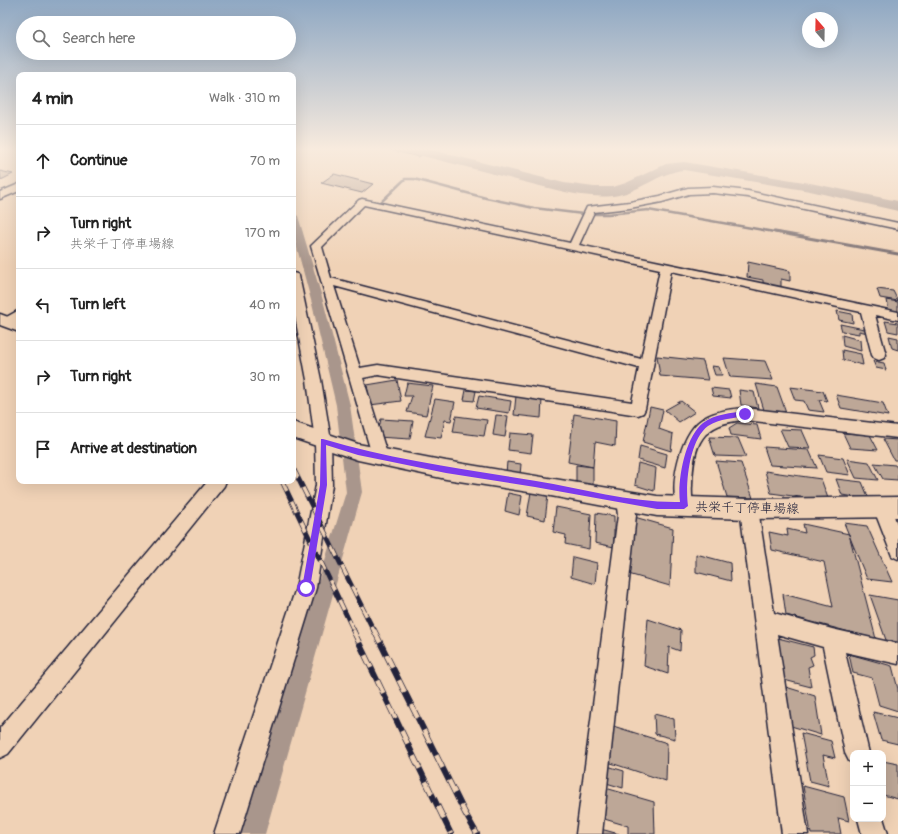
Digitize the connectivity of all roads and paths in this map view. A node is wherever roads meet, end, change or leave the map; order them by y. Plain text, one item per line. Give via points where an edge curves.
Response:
1 (16, 188) edge
2 (0, 196) edge
3 (898, 226) edge
4 (573, 247) junction
5 (666, 267) junction
6 (326, 280) junction
7 (296, 291) edge
8 (867, 310) junction
9 (898, 316) edge
10 (879, 355) dead end
11 (646, 365) junction
12 (355, 374) junction
13 (296, 431) edge
14 (898, 432) edge
15 (323, 441) junction
16 (380, 457) junction
17 (216, 484) edge
18 (625, 500) junction
19 (684, 506) junction
20 (890, 507) edge
21 (749, 508) junction
22 (898, 550) edge
23 (765, 621) junction
24 (832, 639) junction
25 (898, 654) edge
26 (0, 746) edge
27 (856, 750) edge
28 (872, 822) edge
29 (226, 834) edge
30 (589, 834) edge
31 (795, 834) edge
32 (875, 834) edge

1 - 2 street
3 - 4 street via 748,194 713,190 688,191 630,205 590,209
4 - 5 street
4 - 6 street via 362,202 316,246
5 - 8 street
5 - 11 street
6 - 11 street
6 - 12 street
7 - 15 street
8 - 9 street
8 - 10 street
11 - 12 street via 638,409 378,370
12 - 16 street
13 - 15 main road, 共栄千丁停車場線
14 - 19 street via 745,414 724,416 705,425 696,436 684,478
15 - 16 main road, 共栄千丁停車場線
15 - 29 street via 324,485 306,588
16 - 18 main road, 共栄千丁停車場線
17 - 26 street
18 - 19 main road, 共栄千丁停車場線 via 657,506
18 - 30 street via 627,515
19 - 21 main road, 共栄千丁停車場線
20 - 21 main road, 共栄千丁停車場線
20 - 22 street
21 - 23 street
23 - 24 street
23 - 31 street
24 - 25 street
24 - 27 street
28 - 32 street

